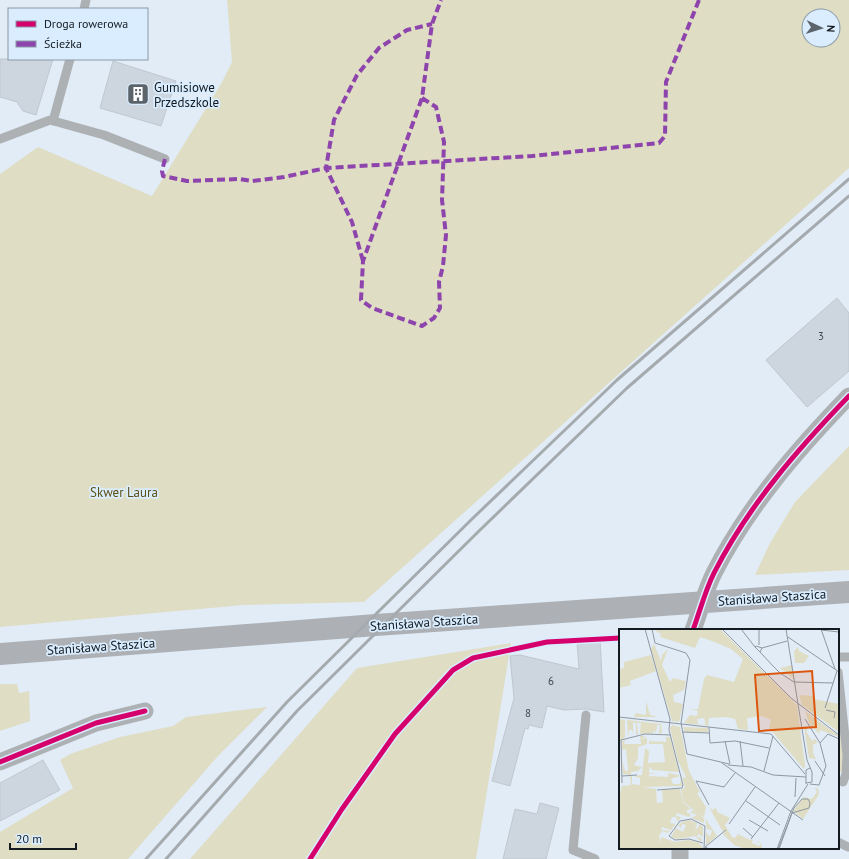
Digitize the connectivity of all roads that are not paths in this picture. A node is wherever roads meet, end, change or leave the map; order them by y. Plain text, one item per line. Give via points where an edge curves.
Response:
1 (70, 60) edge
2 (53, 121) junction
3 (0, 139) edge
4 (165, 159) dead end
5 (849, 396) edge
6 (849, 592) edge
7 (693, 629) edge
8 (0, 654) edge
9 (839, 681) edge
10 (145, 711) dead end
11 (586, 715) dead end
12 (0, 762) edge
13 (843, 782) edge
14 (839, 842) edge
15 (848, 847) dead end
16 (595, 859) edge

1 - 2 lane
2 - 3 lane
2 - 4 lane via 104,135
5 - 7 street via 806,441 747,516 714,574
6 - 8 main road, Stanisława Staszica
9 - 13 lane via 847,755
10 - 12 street via 96,723
11 - 16 lane via 572,850
14 - 15 lane

